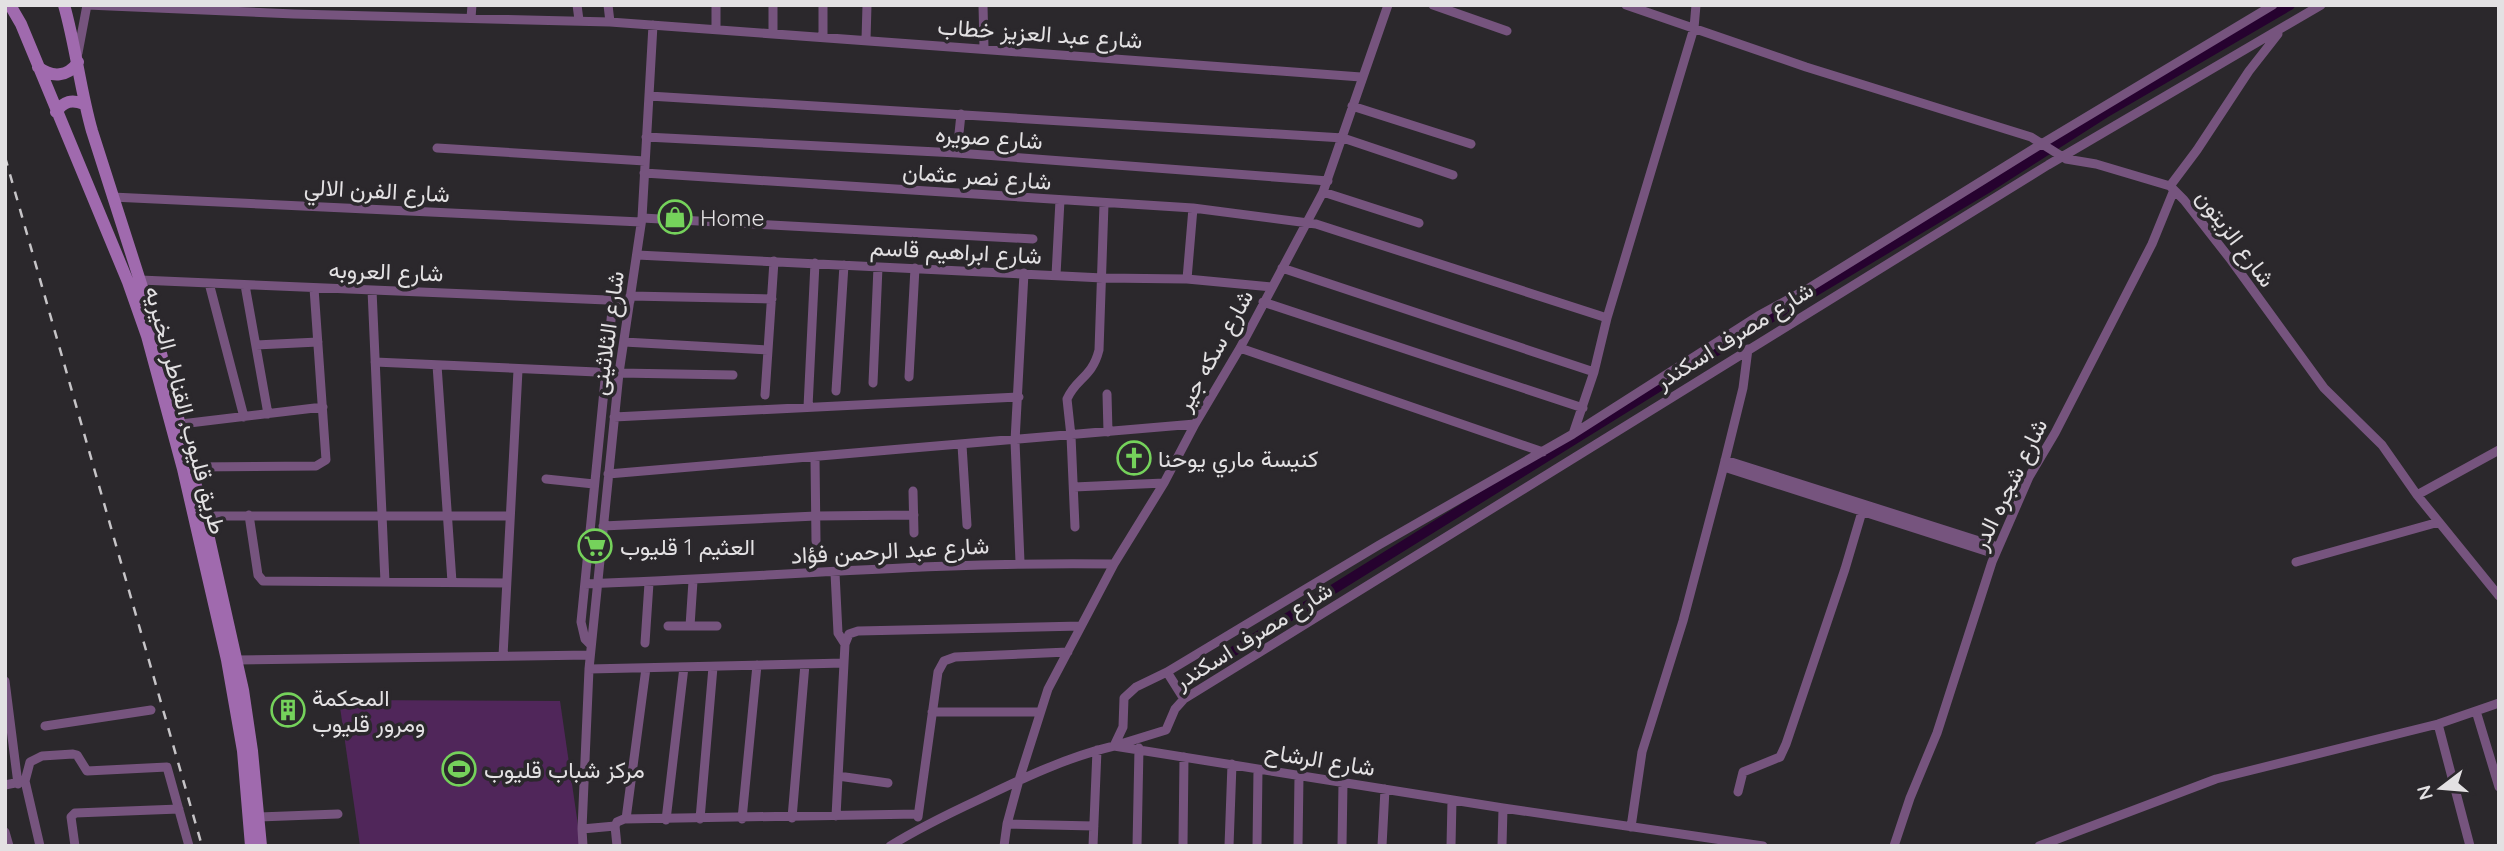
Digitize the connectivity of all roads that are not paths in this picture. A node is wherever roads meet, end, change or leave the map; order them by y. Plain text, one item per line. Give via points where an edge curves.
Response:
1 (10, 5) edge
2 (64, 5) edge
3 (87, 5) edge
4 (472, 5) edge
5 (577, 5) edge
6 (608, 5) edge
7 (716, 5) edge
8 (773, 5) edge
9 (823, 5) edge
10 (866, 5) edge
11 (983, 5) edge
12 (1388, 5) edge
13 (1433, 5) edge
14 (1626, 5) edge
15 (1696, 5) edge
16 (2273, 5) edge
17 (2321, 5) edge
18 (295, 10) edge
19 (471, 18) junction
20 (579, 20) junction
21 (5, 21) edge
22 (610, 22) junction
23 (20, 24) junction
24 (653, 25) junction
25 (2285, 27) junction
26 (1693, 28) junction
27 (716, 29) junction
28 (1507, 31) dead end
29 (773, 33) junction
30 (823, 36) junction
31 (866, 40) junction
32 (984, 48) junction
33 (78, 60) junction
34 (38, 67) junction
35 (1361, 77) junction
36 (649, 96) junction
37 (84, 104) junction
38 (1352, 106) junction
39 (56, 111) junction
40 (961, 114) junction
41 (646, 137) junction
42 (1343, 138) junction
43 (2043, 143) junction
44 (1471, 144) dead end
45 (437, 148) dead end
46 (957, 153) junction
47 (2062, 157) junction
48 (645, 161) junction
49 (644, 173) junction
50 (1453, 175) dead end
51 (1328, 181) junction
52 (2172, 188) junction
53 (1323, 192) junction
54 (112, 197) junction
55 (1060, 200) junction
56 (1104, 204) junction
57 (1193, 208) junction
58 (641, 220) junction
59 (1306, 223) junction
60 (1419, 223) dead end
61 (1033, 239) dead end
62 (637, 256) junction
63 (774, 261) junction
64 (815, 263) junction
65 (844, 265) junction
66 (878, 267) junction
67 (915, 268) junction
68 (1282, 268) junction
69 (1024, 273) junction
70 (1056, 275) junction
71 (1103, 278) junction
72 (1187, 279) junction
73 (140, 280) junction
74 (209, 283) junction
75 (245, 285) junction
76 (1272, 287) junction
77 (314, 288) junction
78 (372, 290) junction
79 (630, 299) junction
80 (772, 299) junction
81 (613, 300) junction
82 (1263, 302) junction
83 (1606, 318) junction
84 (318, 342) junction
85 (624, 342) junction
86 (256, 345) junction
87 (1240, 348) junction
88 (1748, 349) junction
89 (768, 350) junction
90 (375, 362) junction
91 (437, 365) junction
92 (518, 370) junction
93 (1594, 372) junction
94 (605, 373) junction
95 (619, 373) junction
96 (733, 374) dead end
97 (909, 377) dead end
98 (873, 383) dead end
99 (836, 391) dead end
100 (1107, 394) dead end
101 (765, 395) dead end
102 (1019, 397) junction
103 (808, 407) junction
104 (323, 408) junction
105 (1583, 408) junction
106 (268, 414) junction
107 (244, 416) junction
108 (614, 417) junction
109 (181, 424) junction
110 (1195, 424) junction
111 (1108, 432) junction
112 (1573, 434) junction
113 (1071, 436) junction
114 (1016, 441) junction
115 (961, 445) junction
116 (2499, 450) edge
117 (1543, 452) junction
118 (816, 457) junction
119 (1724, 464) junction
120 (192, 467) junction
121 (608, 474) junction
122 (546, 479) dead end
123 (1164, 483) junction
124 (594, 484) junction
125 (1074, 487) junction
126 (913, 491) dead end
127 (2417, 495) junction
128 (1863, 508) junction
129 (248, 515) junction
130 (914, 515) junction
131 (204, 516) junction
132 (382, 516) junction
133 (447, 516) junction
134 (510, 516) junction
135 (816, 516) junction
136 (2439, 522) junction
137 (967, 525) dead end
138 (603, 526) junction
139 (1075, 527) dead end
140 (915, 533) dead end
141 (816, 541) dead end
142 (1997, 551) junction
143 (1020, 562) junction
144 (2296, 562) dead end
145 (1114, 564) junction
146 (835, 573) junction
147 (693, 581) junction
148 (385, 582) junction
149 (452, 582) junction
150 (506, 583) junction
151 (649, 583) junction
152 (585, 584) junction
153 (597, 584) junction
154 (2499, 596) edge
155 (668, 626) dead end
156 (691, 626) junction
157 (717, 626) dead end
158 (1081, 626) junction
159 (645, 643) dead end
160 (845, 643) junction
161 (590, 650) junction
162 (1068, 653) junction
163 (502, 656) junction
164 (236, 660) junction
165 (844, 663) junction
166 (805, 664) junction
167 (757, 665) junction
168 (684, 667) junction
169 (713, 667) junction
170 (646, 668) junction
171 (589, 669) junction
172 (1167, 672) junction
173 (6, 683) edge
174 (1184, 699) junction
175 (2499, 703) edge
176 (151, 710) dead end
177 (2476, 711) junction
178 (932, 712) junction
179 (1039, 712) junction
180 (2438, 724) junction
181 (45, 726) dead end
182 (1114, 746) junction
183 (1139, 748) junction
184 (1097, 750) junction
185 (1184, 757) junction
186 (1232, 764) junction
187 (1258, 769) junction
188 (838, 776) junction
189 (1299, 776) junction
190 (1019, 780) junction
191 (22, 783) junction
192 (888, 783) dead end
193 (1343, 783) junction
194 (5, 785) edge
195 (2499, 787) edge
196 (1385, 789) junction
197 (1738, 792) dead end
198 (1452, 800) junction
199 (178, 808) junction
200 (1503, 808) junction
201 (338, 814) dead end
202 (918, 814) junction
203 (836, 816) junction
204 (259, 817) junction
205 (742, 818) junction
206 (792, 818) junction
207 (626, 819) junction
208 (700, 819) junction
209 (666, 820) junction
210 (1007, 824) junction
211 (615, 826) junction
212 (1094, 826) junction
213 (1631, 827) junction
214 (582, 829) junction
215 (917, 829) junction
216 (5, 832) edge
217 (9, 846) edge
218 (40, 846) edge
219 (75, 846) edge
220 (188, 846) edge
221 (251, 846) edge
222 (261, 846) edge
223 (583, 846) edge
224 (617, 846) edge
225 (890, 846) edge
226 (1004, 846) edge
227 (1093, 846) edge
228 (1137, 846) edge
229 (1183, 846) edge
230 (1229, 846) edge
231 (1257, 846) edge
232 (1298, 846) edge
233 (1342, 846) edge
234 (1382, 846) edge
235 (1451, 846) edge
236 (1502, 846) edge
237 (1763, 846) edge
238 (1894, 846) edge
239 (2039, 846) edge
240 (2470, 846) edge

1 - 23 main road, طريق قليوب, القناطر الخيريه
2 - 33 main road, طريق قليوب, القناطر الخيريه
3 - 18 street, شارع عبد العزيز خطاب
3 - 33 street
4 - 19 street
5 - 20 street
6 - 22 street
7 - 27 street
8 - 29 street
9 - 30 street
10 - 31 street
11 - 32 street
12 - 35 street, شارع سكه جير
13 - 28 street
14 - 26 street, شارع الزيتون
15 - 26 street
16 - 43 street, شارع مصرف اسكندر
17 - 25 street, شارع مصرف اسكندر
18 - 19 street, شارع عبد العزيز خطاب
19 - 20 street, شارع عبد العزيز خطاب
20 - 22 street, شارع عبد العزيز خطاب
21 - 23 main road
22 - 24 street, شارع عبد العزيز خطاب
23 - 34 main road, طريق قليوب, القناطر الخيريه
24 - 27 street, شارع عبد العزيز خطاب
24 - 36 street, شارع الثلاثينى
25 - 47 street, شارع مصرف اسكندر
25 - 52 street, شارع شجره الدر via 2249,71
26 - 43 street, شارع الزيتون
26 - 83 street
27 - 29 street, شارع عبد العزيز خطاب
29 - 30 street, شارع عبد العزيز خطاب
30 - 31 street, شارع عبد العزيز خطاب
31 - 32 street, شارع عبد العزيز خطاب
32 - 35 street, شارع عبد العزيز خطاب
33 - 34 main road via 69,72 56,75
33 - 37 main road, طريق قليوب, القناطر الخيريه
34 - 39 main road, طريق قليوب, القناطر الخيريه
35 - 38 street, شارع سكه جير
36 - 40 street
36 - 41 street, شارع الثلاثينى
37 - 39 main road via 68,101
37 - 54 main road, طريق قليوب, القناطر الخيريه
38 - 42 street, شارع سكه جير
38 - 44 street
39 - 221 main road, طريق قليوب, القناطر الخيريه via 128,282 172,426 233,690
40 - 42 street
40 - 46 street
41 - 46 street, شارع صويره
41 - 48 street, شارع الثلاثينى
42 - 50 street
42 - 51 street, شارع سكه جير
43 - 47 street, شارع الزيتون
43 - 112 street, شارع مصرف اسكندر
45 - 48 street
46 - 51 street, شارع صويره
47 - 52 street, شارع الزيتون
47 - 88 street, شارع مصرف اسكندر
48 - 49 street, شارع الثلاثينى
49 - 55 street, شارع نصر عثمان
49 - 58 street, شارع الثلاثينى
51 - 53 street, شارع سكه جير
52 - 127 street, شارع الزيتون via 2324,388 2382,445
52 - 142 street, شارع شجره الدر via 2152,244 2029,477
53 - 59 street, شارع سكه جير
53 - 60 street
54 - 58 street, شارع الفرن الالي
54 - 73 main road, طريق قليوب, القناطر الخيريه
55 - 56 street, شارع نصر عثمان
55 - 70 street
56 - 57 street, شارع نصر عثمان
56 - 71 street
57 - 59 street, شارع نصر عثمان
57 - 72 street
58 - 61 street, شارع الفرن الالي
58 - 62 street, شارع الثلاثينى
59 - 68 street, شارع سكه جير
59 - 83 street, شارع نصر عثمان
62 - 63 street, شارع ابراهيم قاسم
62 - 79 street, شارع الثلاثينى
63 - 64 street, شارع ابراهيم قاسم
63 - 80 street
64 - 65 street, شارع ابراهيم قاسم
64 - 103 street
65 - 66 street, شارع ابراهيم قاسم
65 - 99 street
66 - 67 street, شارع ابراهيم قاسم
66 - 98 street
67 - 69 street, شارع ابراهيم قاسم
67 - 97 street
68 - 76 street, شارع سكه جير
68 - 93 street
69 - 70 street, شارع ابراهيم قاسم
69 - 102 street
70 - 71 street, شارع ابراهيم قاسم
71 - 72 street, شارع ابراهيم قاسم
71 - 113 street via 1096,362 1067,399
72 - 76 street, شارع ابراهيم قاسم
73 - 74 street, شارع العروبه
73 - 109 main road, طريق قليوب, القناطر الخيريه
74 - 75 street, شارع العروبه
74 - 107 street
75 - 77 street, شارع العروبه
75 - 86 street
76 - 82 street, شارع سكه جير
77 - 78 street, شارع العروبه
77 - 84 street
78 - 81 street, شارع العروبه
78 - 90 street
79 - 80 street, شارع العروبه
79 - 81 street, شارع العروبه
79 - 85 street, شارع الثلاثينى
80 - 89 street
81 - 94 street, شارع الثلاثينى
82 - 87 street, شارع سكه جير
82 - 105 street
83 - 93 street
84 - 86 street
84 - 104 street
85 - 89 street
85 - 95 street, شارع الثلاثينى
86 - 106 street
87 - 110 street, شارع سكه جير
87 - 117 street
88 - 119 street via 1744,388
88 - 174 street, شارع مصرف اسكندر
89 - 101 street
90 - 91 street
90 - 132 street
91 - 92 street
91 - 133 street
92 - 94 street
92 - 134 street
93 - 105 street
94 - 95 street
94 - 124 street, شارع الثلاثينى
95 - 96 street
95 - 108 street, شارع الثلاثينى
100 - 111 street
102 - 103 street
102 - 114 street
103 - 108 street
104 - 106 street
104 - 120 street via 324,463
105 - 112 street
106 - 107 street
107 - 109 street
108 - 121 street, شارع الثلاثينى
109 - 120 main road, طريق قليوب, القناطر الخيريه
110 - 111 street
110 - 123 street, شارع سكه جير
111 - 113 street
112 - 117 street, شارع مصرف اسكندر
113 - 114 street
113 - 125 street
114 - 115 street
114 - 143 street
115 - 118 street
115 - 137 street
116 - 127 street
117 - 172 street, شارع مصرف اسكندر
118 - 121 street
118 - 135 street
119 - 128 street
119 - 213 street via 1683,621 1642,752
120 - 131 main road, طريق قليوب, القناطر الخيريه
121 - 138 street, شارع الثلاثينى
122 - 124 street
123 - 125 street
123 - 145 street, شارع سكه جير
124 - 152 street, شارع الثلاثينى
125 - 139 street
126 - 130 street
127 - 136 street, شارع الزيتون
128 - 142 street
128 - 197 street via 1786,744 1780,757 1743,772
129 - 131 street
129 - 132 street
129 - 148 street via 260,579
130 - 135 street
130 - 140 street
131 - 164 main road, طريق قليوب, القناطر الخيريه
132 - 133 street
132 - 148 street
133 - 134 street
133 - 149 street
134 - 150 street
135 - 138 street
135 - 141 street
136 - 144 street
136 - 154 street, شارع الزيتون
138 - 153 street, شارع الثلاثينى
142 - 238 street, شارع شجره الدر
143 - 145 street, شارع عبد الرحمن فؤاد
143 - 146 street, شارع عبد الرحمن فؤاد
145 - 158 street, شارع سكه جير
146 - 147 street, شارع عبد الرحمن فؤاد
146 - 160 street via 838,633
147 - 151 street, شارع عبد الرحمن فؤاد
147 - 156 street
148 - 149 street
149 - 150 street
150 - 163 street
151 - 153 street, شارع عبد الرحمن فؤاد
151 - 159 street
152 - 153 street, شارع عبد الرحمن فؤاد
152 - 161 street, شارع الثلاثينى via 581,622
153 - 161 street, شارع الثلاثينى
155 - 156 street
156 - 157 street
158 - 160 street via 858,631 849,634
158 - 162 street, شارع سكه جير
160 - 165 street
161 - 163 street
161 - 171 street, شارع الثلاثينى
162 - 178 street via 944,661
162 - 179 street, شارع سكه جير
163 - 164 street
164 - 204 main road, طريق قليوب, القناطر الخيريه
165 - 166 street
165 - 188 street
166 - 167 street
166 - 206 street
167 - 169 street
167 - 205 street
168 - 169 street
168 - 170 street
168 - 209 street
169 - 208 street
170 - 171 street
170 - 207 street
171 - 214 street, شارع الثلاثينى
172 - 174 street
172 - 182 street, شارع مصرف اسكندر via 1124,698 1123,727
173 - 191 street
174 - 182 street, شارع مصرف اسكندر via 1166,730
175 - 177 street
176 - 181 street
177 - 180 street
177 - 195 street
178 - 179 street
178 - 202 street
179 - 190 street, شارع سكه جير
180 - 239 street via 2216,779
180 - 240 street
182 - 183 street, شارع الرشاح
182 - 184 street, شارع الرشاح
183 - 185 street, شارع الرشاح
183 - 228 street
184 - 190 street, شارع الرشاح
184 - 212 street
185 - 186 street, شارع الرشاح
185 - 229 street
186 - 187 street, شارع الرشاح
186 - 230 street
187 - 189 street, شارع الرشاح
187 - 231 street
188 - 192 street
188 - 203 street
189 - 193 street, شارع الرشاح
189 - 232 street
190 - 210 street, شارع سكه جير
190 - 215 street, شارع الرشاح
191 - 194 street
191 - 199 street via 30,762 42,756 73,754 87,771 167,767
191 - 218 street
193 - 196 street, شارع الرشاح
193 - 233 street
196 - 198 street, شارع الرشاح
196 - 234 street
198 - 200 street, شارع الرشاح
198 - 235 street
199 - 219 street via 75,813 71,817
199 - 220 street
200 - 213 street, شارع الرشاح
200 - 236 street
201 - 204 street
202 - 203 street
202 - 215 street
203 - 206 street
204 - 222 main road, طريق قليوب, القناطر الخيريه
205 - 206 street
205 - 208 street
207 - 209 street
207 - 211 street
208 - 209 street
210 - 212 street
210 - 226 street, شارع سكه جير
211 - 214 street
211 - 224 street
212 - 227 street
213 - 237 street, شارع الرشاح
214 - 223 street, شارع الثلاثينى
215 - 225 street, شارع الرشاح
216 - 217 street

